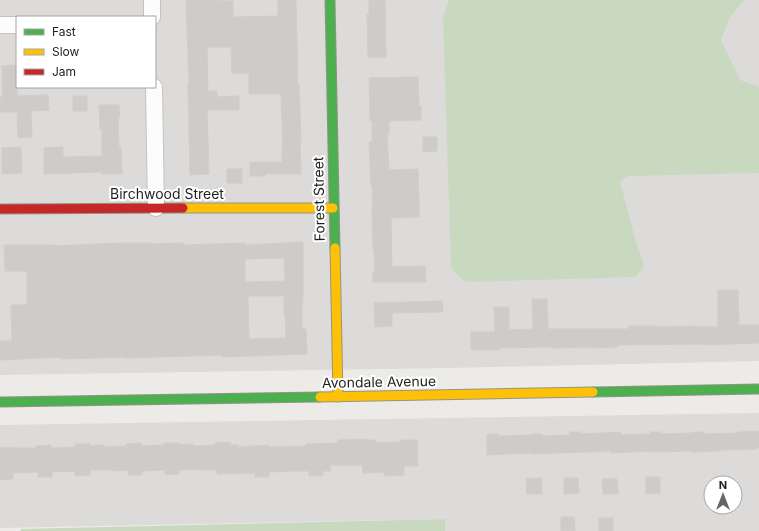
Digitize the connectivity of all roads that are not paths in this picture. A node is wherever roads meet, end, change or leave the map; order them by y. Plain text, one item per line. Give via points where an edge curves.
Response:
1 (152, 0) edge
2 (330, 0) edge
3 (152, 16) edge
4 (0, 25) edge
5 (16, 25) edge
6 (154, 88) edge
7 (156, 208) junction
8 (333, 208) junction
9 (0, 209) edge
10 (759, 389) edge
11 (338, 397) junction
12 (0, 402) edge

1 - 3 street
2 - 8 street, Forest Street
4 - 5 street
6 - 7 street
7 - 8 street, Birchwood Street
7 - 9 street, Birchwood Street
8 - 11 street, Forest Street
10 - 11 street, Avondale Avenue
11 - 12 street, Avondale Avenue

